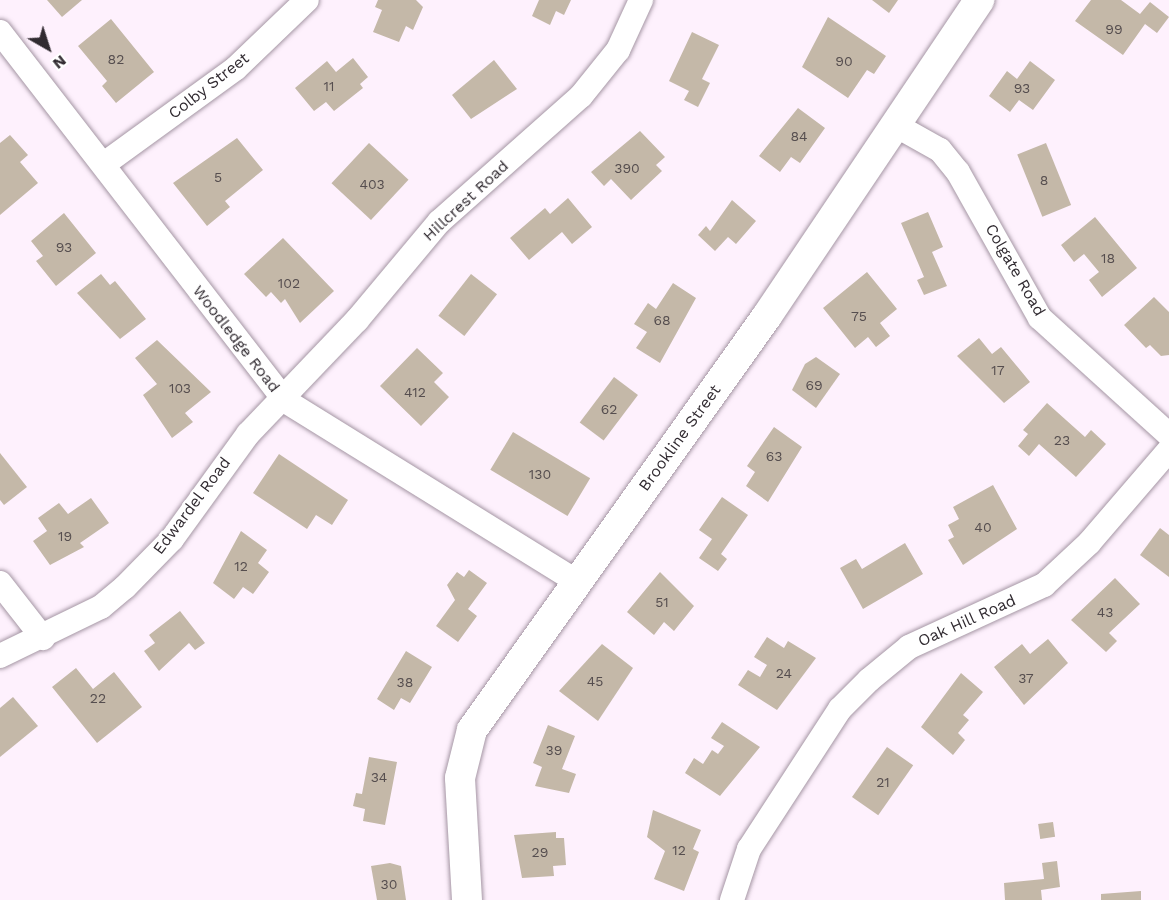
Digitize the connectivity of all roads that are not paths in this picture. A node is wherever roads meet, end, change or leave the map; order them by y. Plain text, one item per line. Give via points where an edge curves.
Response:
1 (307, 0) edge
2 (641, 0) edge
3 (980, 0) edge
4 (0, 32) edge
5 (897, 126) junction
6 (104, 164) junction
7 (284, 400) junction
8 (1169, 435) edge
9 (1169, 450) edge
10 (578, 582) junction
11 (0, 583) edge
12 (43, 638) junction
13 (0, 656) edge
14 (468, 900) edge
15 (732, 900) edge

1 - 6 street, Colby Street via 236,68
2 - 7 street, Hillcrest Road via 618,50 581,96 439,222
3 - 5 street, Brookline Street
4 - 6 street, Woodledge Road
5 - 8 street, Colgate Road via 940,150 958,172 1040,318
5 - 10 street, Brookline Street
6 - 7 street, Woodledge Road
7 - 10 street, Woodledge Road
7 - 12 street, Edwardel Road via 248,434 172,539 124,587
9 - 15 street, Oak Hill Road via 1089,543 1044,585 909,647 840,709 749,849
10 - 14 street, Brookline Street via 472,730 460,778
11 - 12 street
12 - 13 street, Edwardel Road

